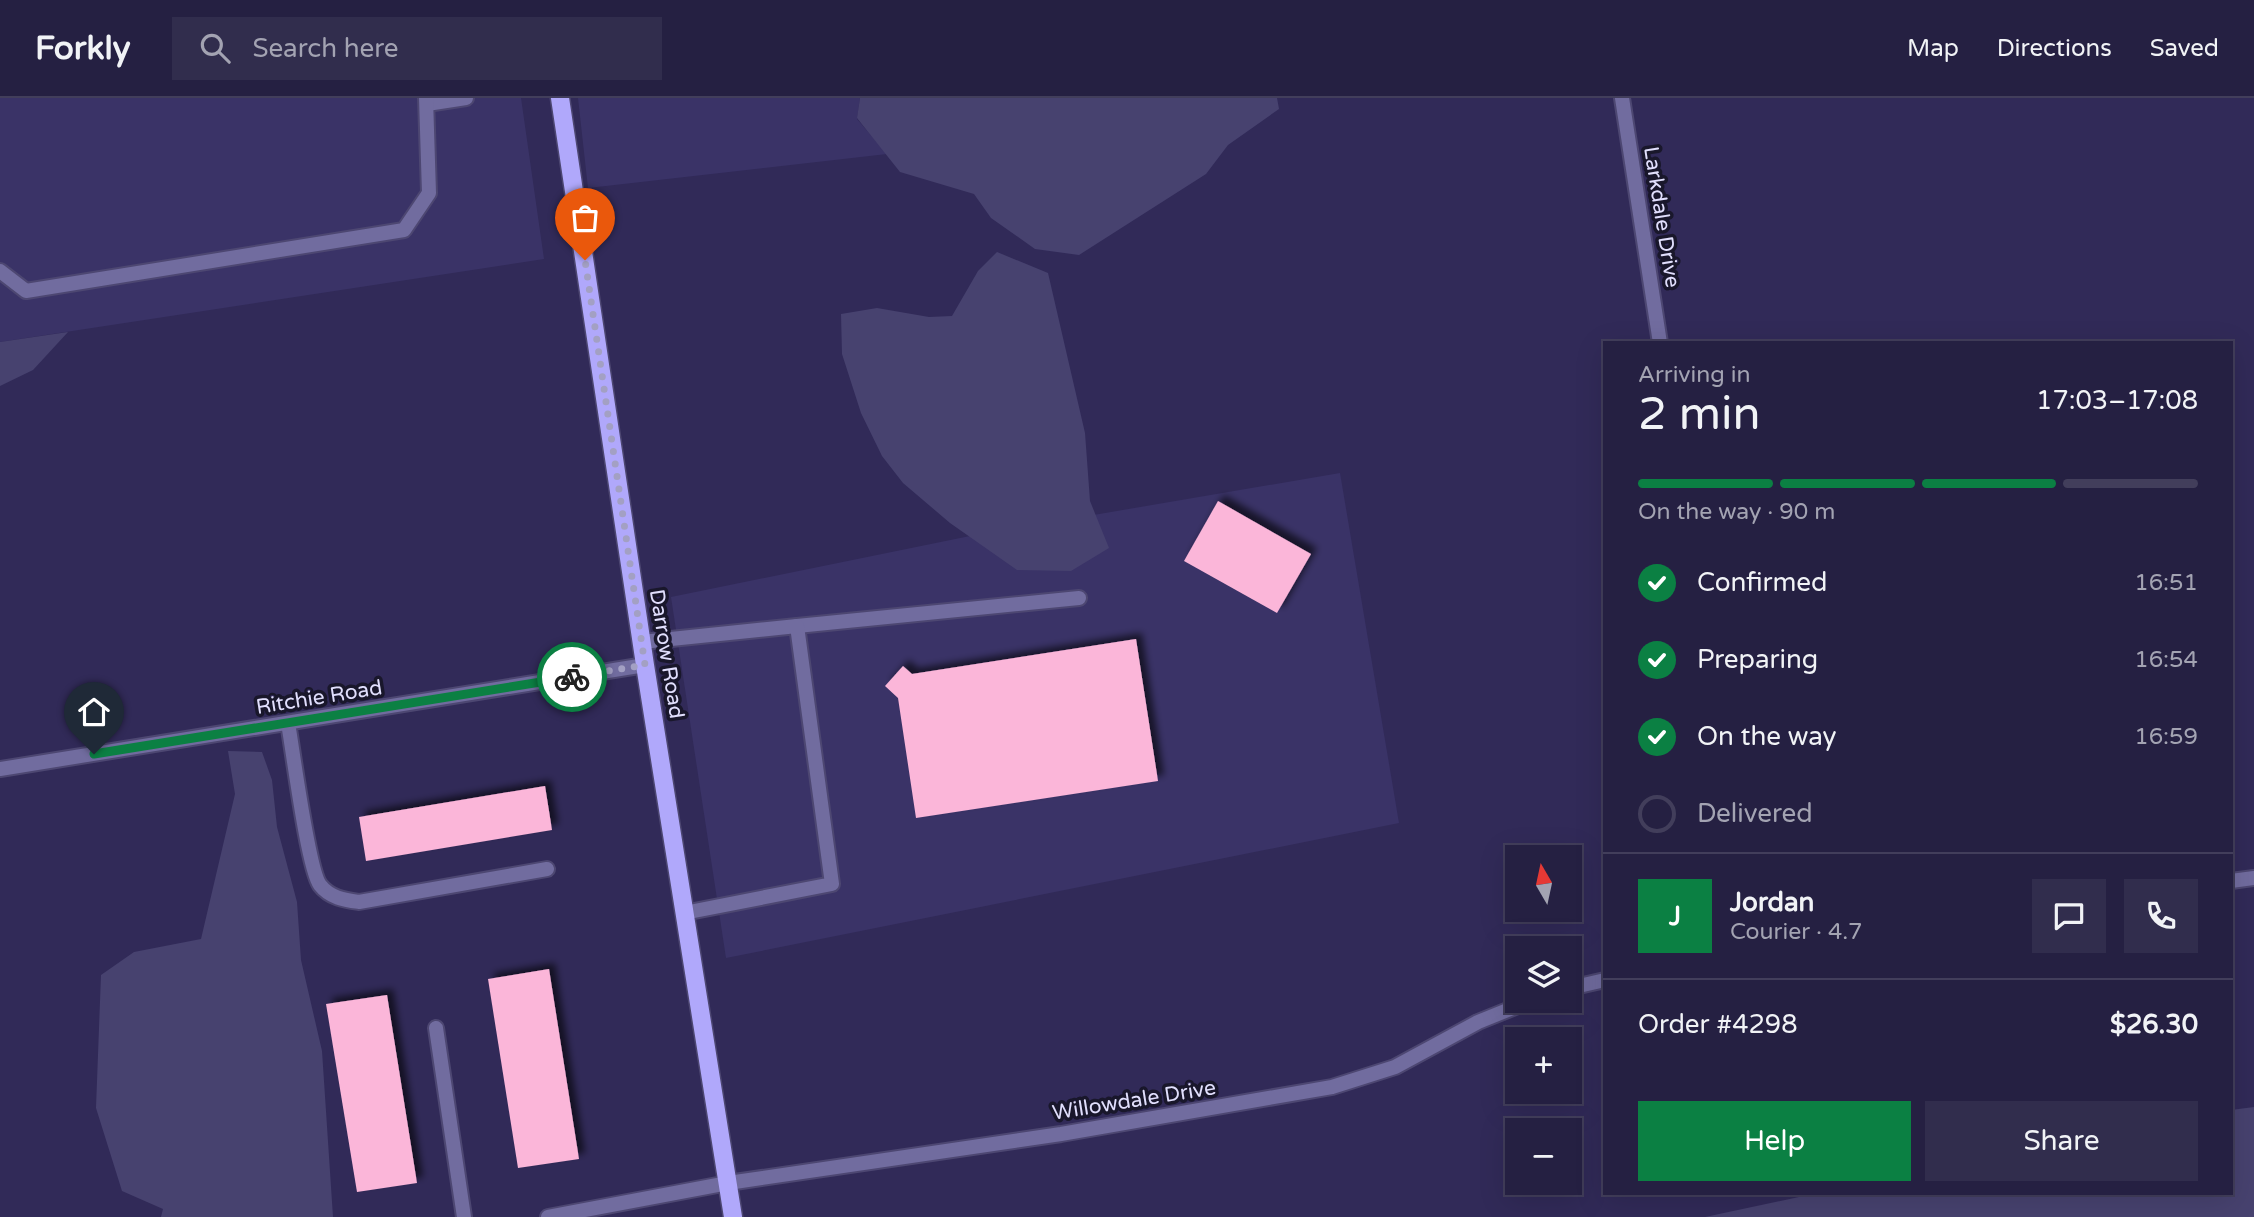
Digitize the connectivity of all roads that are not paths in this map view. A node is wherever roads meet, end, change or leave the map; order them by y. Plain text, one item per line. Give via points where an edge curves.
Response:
1 (466, 98) edge
2 (560, 98) edge
3 (1622, 98) edge
4 (426, 101) edge
5 (0, 271) edge
6 (1660, 341) edge
7 (1079, 598) dead end
8 (797, 626) junction
9 (642, 642) junction
10 (645, 665) junction
11 (288, 723) junction
12 (0, 769) edge
13 (547, 869) dead end
14 (2254, 878) edge
15 (2233, 881) edge
16 (684, 913) junction
17 (1603, 980) edge
18 (1582, 985) edge
19 (1505, 1011) edge
20 (436, 1028) dead end
21 (728, 1183) junction
22 (464, 1217) edge
23 (548, 1217) edge
24 (733, 1217) edge

1 - 4 street
2 - 9 main road, Darrow Road
3 - 6 street, Larkdale Drive
4 - 5 street via 429,193 404,230 26,291
7 - 8 street
8 - 9 street
8 - 16 street via 832,884
9 - 10 main road, Darrow Road
10 - 11 street, Ritchie Road
10 - 16 main road, Darrow Road
11 - 12 street, Ritchie Road
11 - 13 street via 312,860 320,885 338,899 359,902
14 - 15 street
16 - 21 main road, Darrow Road
17 - 18 street
19 - 21 street, Willowdale Drive via 1395,1067 1332,1087 1061,1134
20 - 22 street
21 - 23 street, Willowdale Drive
21 - 24 main road, Darrow Road

